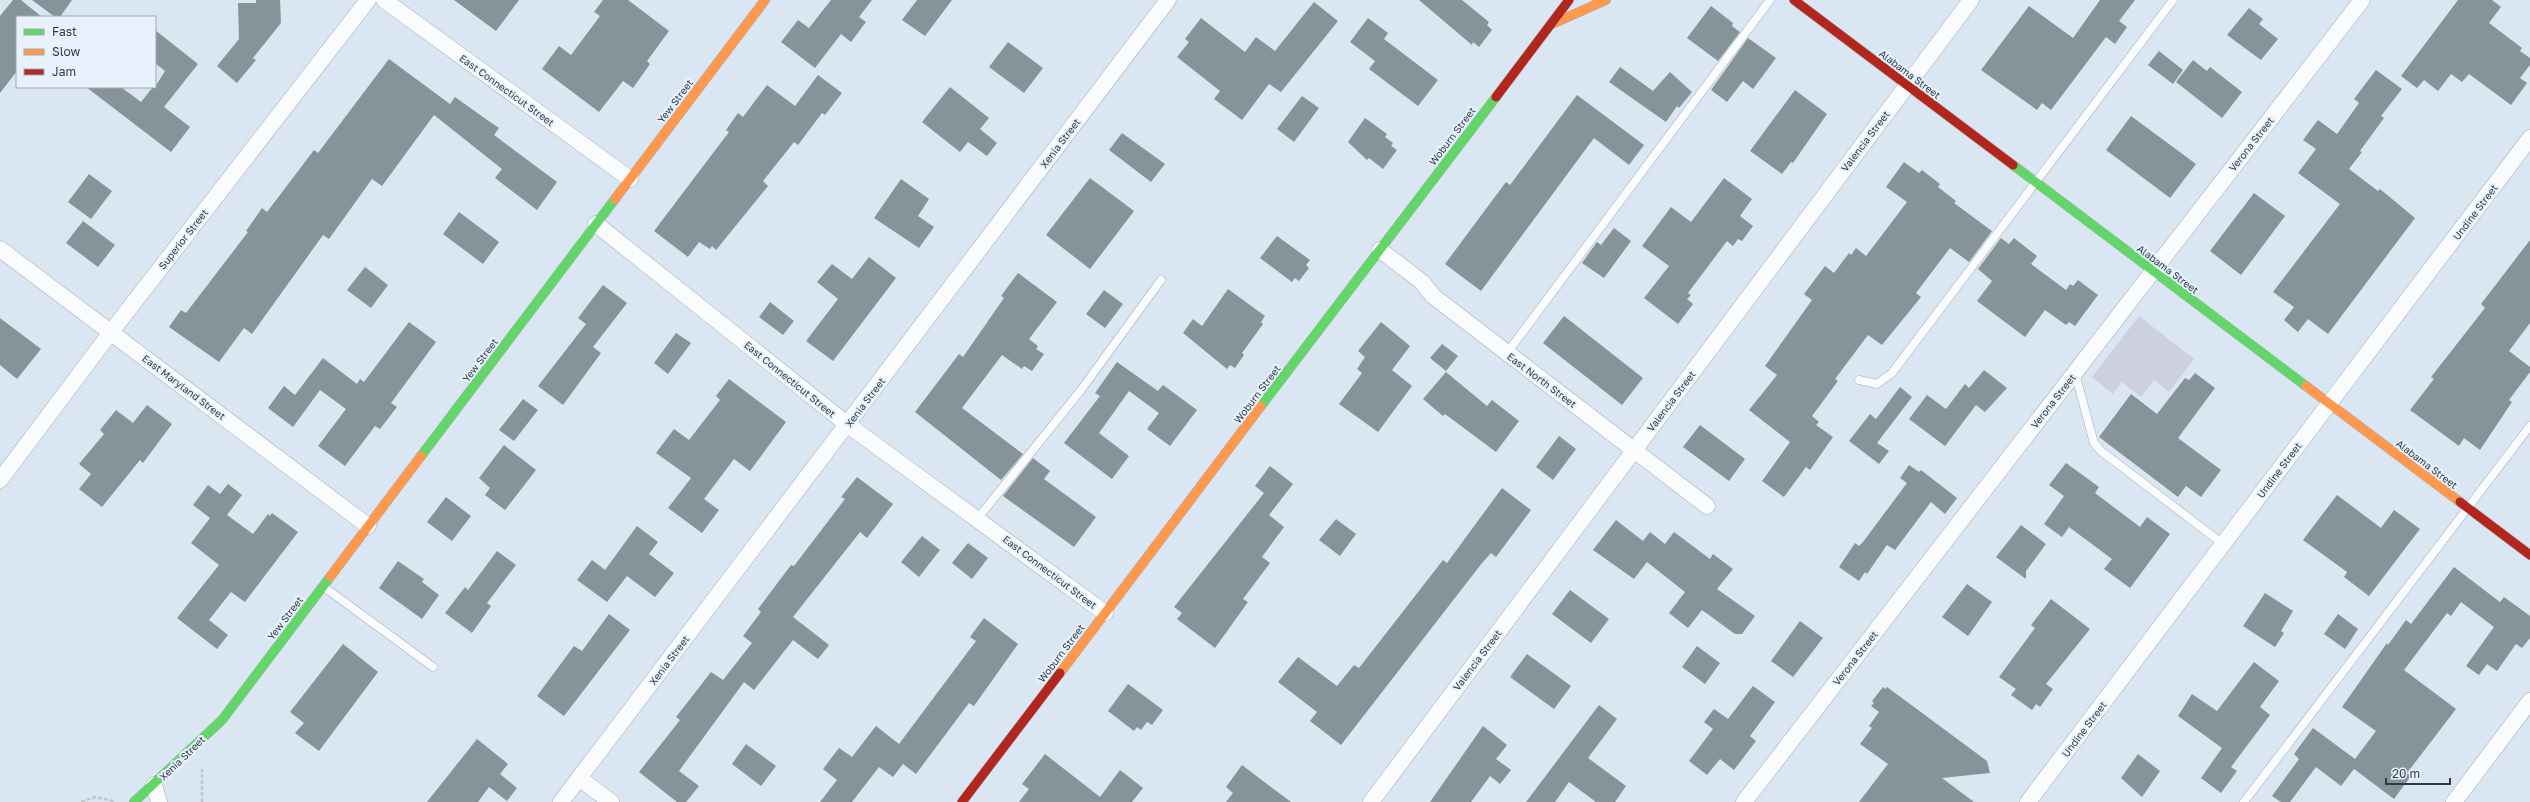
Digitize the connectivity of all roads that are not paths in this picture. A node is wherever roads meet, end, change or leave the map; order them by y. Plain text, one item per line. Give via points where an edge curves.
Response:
1 (368, 0) edge
2 (384, 0) edge
3 (765, 0) edge
4 (1168, 0) edge
5 (1569, 0) edge
6 (1606, 0) edge
7 (1770, 0) edge
8 (1794, 0) edge
9 (1971, 0) edge
10 (2173, 0) edge
11 (2362, 0) edge
12 (1549, 25) junction
13 (1907, 85) junction
14 (2530, 138) edge
15 (630, 179) junction
16 (2036, 183) junction
17 (596, 224) junction
18 (0, 249) edge
19 (1380, 250) junction
20 (2153, 272) junction
21 (1160, 280) dead end
22 (110, 332) junction
23 (1507, 353) junction
24 (2075, 373) junction
25 (1859, 380) dead end
26 (2329, 404) junction
27 (848, 424) junction
28 (2530, 426) edge
29 (1634, 450) junction
30 (0, 480) edge
31 (1708, 506) dead end
32 (2467, 508) junction
33 (978, 518) junction
34 (368, 526) junction
35 (2223, 544) junction
36 (2530, 556) edge
37 (323, 587) junction
38 (1105, 613) junction
39 (433, 667) dead end
40 (2530, 700) edge
41 (210, 731) joint
42 (579, 778) junction
43 (154, 785) junction
44 (134, 802) edge
45 (159, 802) edge
46 (561, 802) edge
47 (611, 802) edge
48 (962, 802) edge
49 (1371, 802) edge
50 (1744, 802) edge
51 (2028, 802) edge
52 (2244, 802) edge
53 (2454, 802) edge

1 - 22 street, Superior Street
2 - 15 street, East Connecticut Street
3 - 15 main road, Yew Street
4 - 27 street, Xenia Street
5 - 12 main road, Woburn Street
6 - 12 main road
7 - 23 lane
8 - 13 main road, Alabama Street
9 - 13 street, Valencia Street
10 - 16 lane
11 - 20 street, Verona Street
12 - 19 main road, Woburn Street
13 - 16 main road, Alabama Street
13 - 29 street, Valencia Street
14 - 26 street, Undine Street
15 - 17 main road, Yew Street
16 - 20 main road, Alabama Street
16 - 25 lane via 1892,373 1878,384
17 - 27 street, East Connecticut Street
17 - 34 main road, Yew Street
18 - 22 street, East Maryland Street
19 - 23 street, East North Street via 1422,282 1433,296
19 - 38 main road, Woburn Street
20 - 24 street, Verona Street
20 - 26 main road, Alabama Street
21 - 33 lane via 1081,390
22 - 30 street, Superior Street
22 - 34 street, East Maryland Street
23 - 29 street, East North Street
24 - 35 lane via 2094,443
24 - 50 street, Verona Street
26 - 32 main road, Alabama Street
26 - 35 street, Undine Street
27 - 33 street, East Connecticut Street
27 - 42 street, Xenia Street
28 - 32 lane
29 - 31 street, East North Street
29 - 49 street, Valencia Street
32 - 36 main road, Alabama Street
32 - 52 lane
33 - 38 street, East Connecticut Street
34 - 37 main road, Yew Street
35 - 51 street, Undine Street
37 - 39 lane
37 - 41 main road, Yew Street via 222,720
38 - 48 main road, Woburn Street
40 - 53 street
41 - 43 main road, Xenia Street
42 - 46 street, Xenia Street
42 - 47 street
43 - 44 main road, Xenia Street
43 - 45 street, Xenia Street

